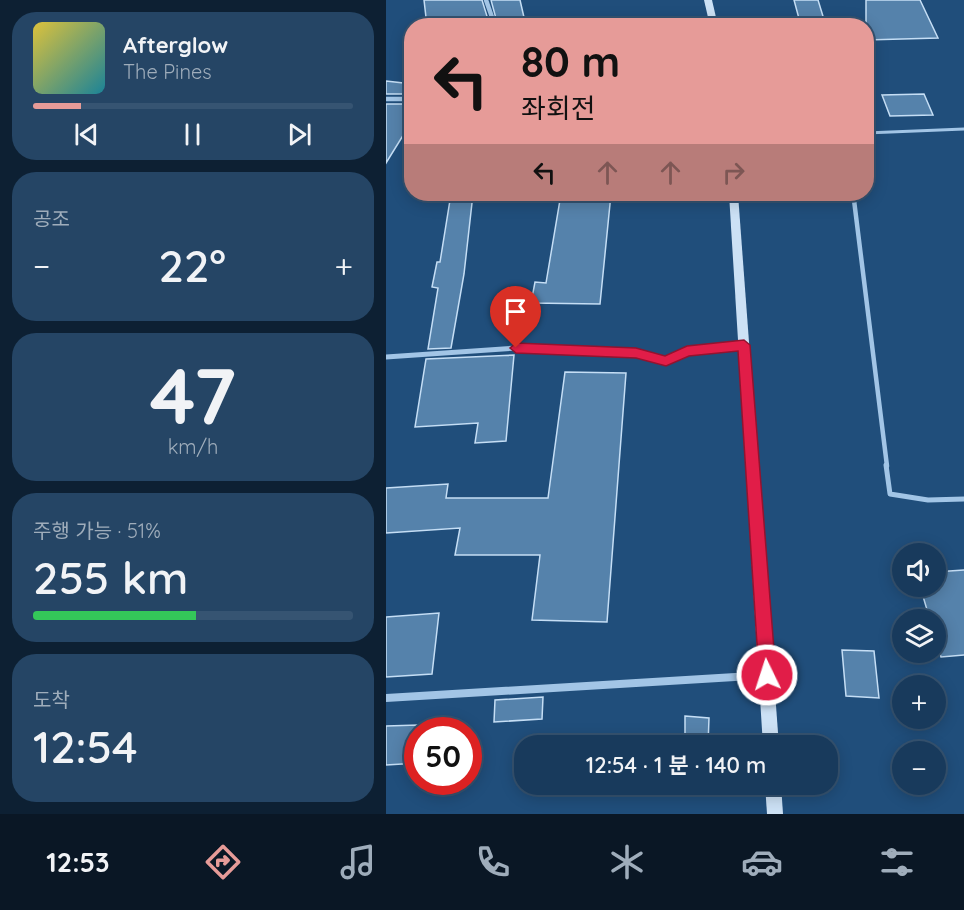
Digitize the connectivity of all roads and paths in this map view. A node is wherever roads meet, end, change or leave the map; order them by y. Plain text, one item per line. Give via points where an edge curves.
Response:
1 (486, 0) edge
2 (708, 0) edge
3 (492, 18) edge
4 (712, 18) edge
5 (386, 99) edge
6 (404, 99) edge
7 (965, 129) edge
8 (874, 133) edge
9 (734, 201) edge
10 (854, 201) edge
11 (744, 345) junction
12 (386, 357) edge
13 (965, 499) edge
14 (767, 675) junction
15 (386, 698) edge
16 (770, 735) edge
17 (774, 795) edge
18 (775, 814) edge

1 - 3 street
2 - 4 main road
5 - 6 street
7 - 8 lane
9 - 11 main road
10 - 13 lane via 890,494 928,500
11 - 12 street via 687,351 666,361 636,353 516,348
11 - 14 main road
14 - 15 street
14 - 16 main road
17 - 18 main road

